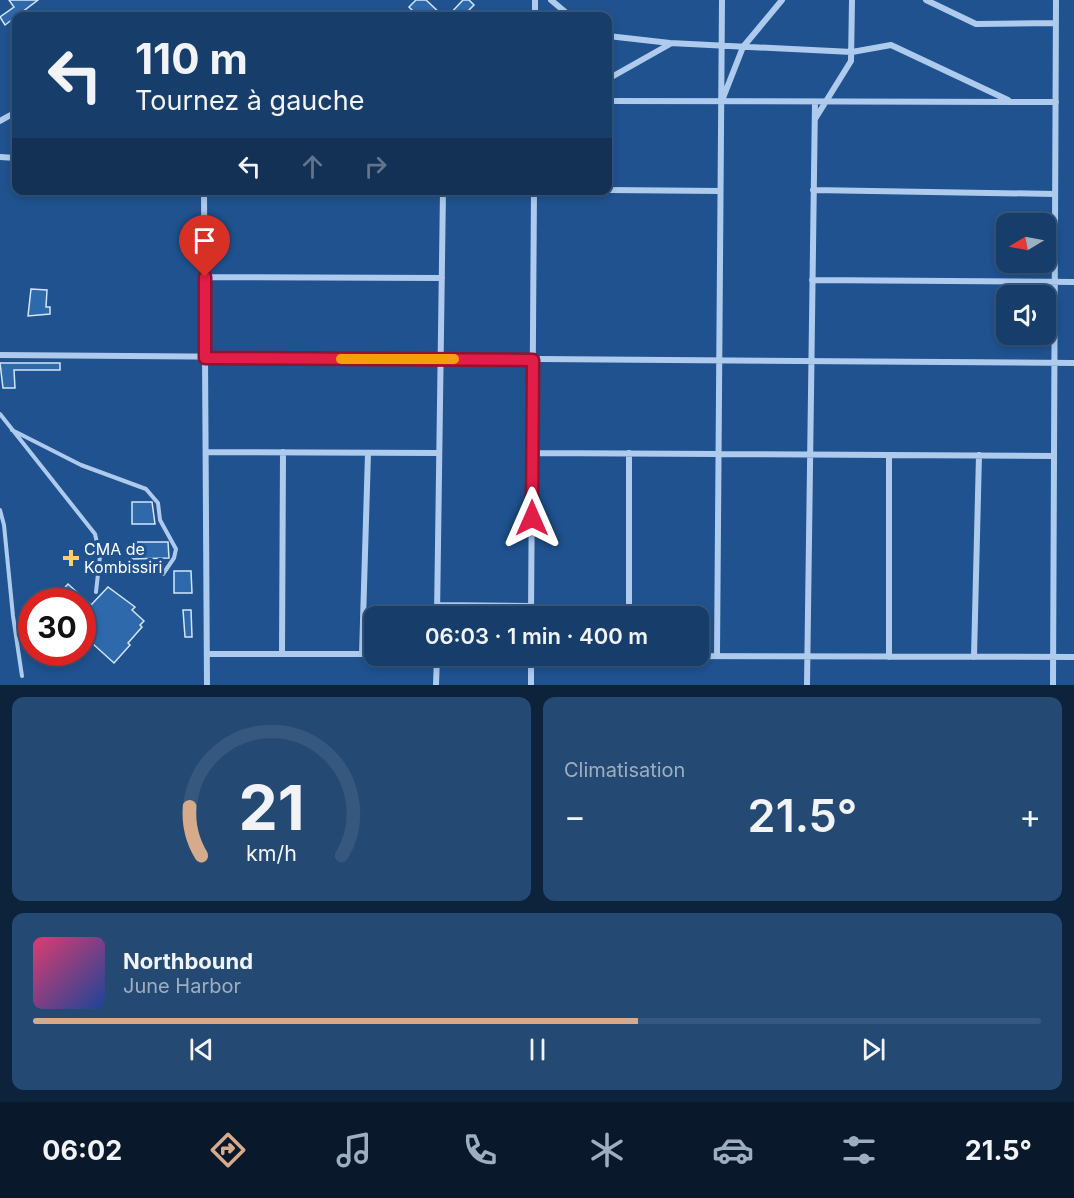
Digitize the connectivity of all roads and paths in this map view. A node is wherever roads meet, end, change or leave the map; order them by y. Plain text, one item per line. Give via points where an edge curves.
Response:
1 (551, 0) edge
2 (722, 0) edge
3 (782, 0) edge
4 (852, 0) edge
5 (926, 0) edge
6 (1056, 0) edge
7 (565, 12) edge
8 (1056, 23) junction
9 (612, 36) edge
10 (670, 43) junction
11 (722, 45) junction
12 (743, 46) junction
13 (852, 52) junction
14 (612, 77) edge
15 (612, 101) edge
16 (721, 101) junction
17 (825, 101) junction
18 (815, 102) junction
19 (1011, 102) junction
20 (1056, 102) junction
21 (814, 120) junction
22 (612, 190) edge
23 (813, 190) junction
24 (720, 191) junction
25 (1055, 194) junction
26 (204, 195) edge
27 (443, 195) edge
28 (534, 195) edge
29 (205, 277) junction
30 (442, 278) junction
31 (812, 280) junction
32 (1055, 282) junction
33 (1074, 282) edge
34 (0, 355) edge
35 (205, 358) junction
36 (441, 359) junction
37 (533, 360) junction
38 (719, 361) junction
39 (811, 362) junction
40 (1055, 363) junction
41 (1074, 363) edge
42 (0, 414) edge
43 (12, 430) junction
44 (206, 452) junction
45 (283, 453) junction
46 (368, 453) junction
47 (440, 453) junction
48 (532, 453) junction
49 (629, 453) junction
50 (718, 454) junction
51 (810, 454) junction
52 (889, 455) junction
53 (979, 455) junction
54 (1054, 456) junction
55 (0, 510) edge
56 (4, 525) junction
57 (0, 532) edge
58 (163, 574) dead end
59 (96, 592) dead end
60 (438, 605) joint
61 (531, 606) joint
62 (629, 606) edge
63 (207, 654) junction
64 (282, 654) junction
65 (362, 654) joint
66 (709, 656) edge
67 (717, 656) junction
68 (808, 656) junction
69 (889, 657) junction
70 (974, 657) junction
71 (1054, 657) junction
72 (1074, 657) edge
73 (437, 666) edge
74 (531, 666) edge
75 (22, 676) dead end
76 (207, 685) edge
77 (436, 685) edge
78 (531, 685) edge
79 (807, 685) edge
80 (1053, 685) edge

1 - 7 street
2 - 11 street
3 - 12 street
4 - 13 street
5 - 8 street via 976,24
6 - 8 street
8 - 20 street
9 - 10 street
10 - 11 street
10 - 14 street
11 - 12 street
11 - 16 street
12 - 13 street
12 - 16 street
13 - 17 street via 851,62
13 - 19 street via 891,45
15 - 16 street
16 - 18 street
16 - 24 street
17 - 18 street
17 - 19 street
17 - 21 street
18 - 21 street
19 - 20 street
20 - 25 street
21 - 23 street
22 - 24 street
23 - 25 street
23 - 31 street
24 - 38 street
25 - 32 street
26 - 29 street
27 - 30 street
28 - 37 street
29 - 30 street
29 - 35 street
30 - 36 street
31 - 32 street
31 - 39 street
32 - 33 street
32 - 40 street
34 - 35 street
35 - 36 street
35 - 44 street
36 - 37 street
36 - 47 street
37 - 38 street
37 - 48 street
38 - 39 street
38 - 50 street
39 - 40 street
39 - 51 street
40 - 41 street
40 - 54 street
42 - 43 lane
43 - 58 lane via 72,461 146,489 158,503 160,520 176,549
43 - 59 lane via 95,534 100,556
44 - 45 street
44 - 63 street
45 - 46 street
45 - 64 street
46 - 47 street
46 - 65 street
47 - 60 street
48 - 49 street
48 - 61 street
49 - 50 street
49 - 62 street
50 - 51 street
50 - 67 street
51 - 52 street
51 - 68 street
52 - 53 street
52 - 69 street
53 - 54 street
53 - 70 street
54 - 71 street
55 - 56 lane
56 - 57 lane
56 - 75 lane
60 - 61 street
63 - 64 street
63 - 76 street
64 - 65 street
66 - 67 street
67 - 68 street
68 - 69 street
68 - 79 street
69 - 70 street
70 - 71 street
71 - 72 street
71 - 80 street
73 - 77 street
74 - 78 street

